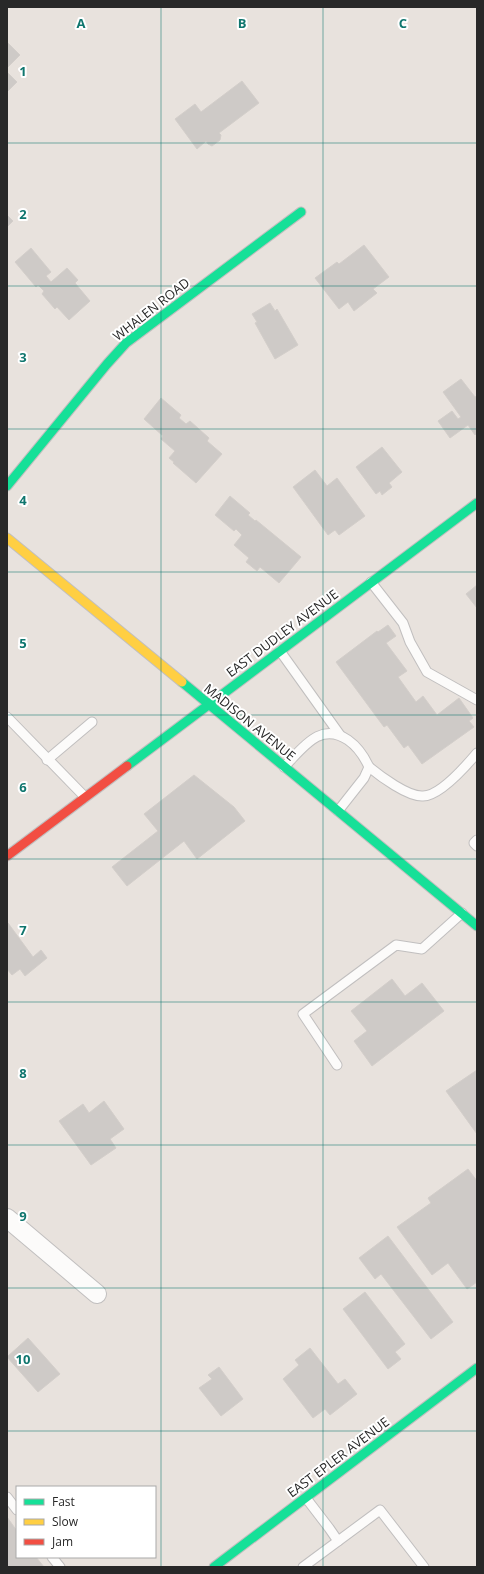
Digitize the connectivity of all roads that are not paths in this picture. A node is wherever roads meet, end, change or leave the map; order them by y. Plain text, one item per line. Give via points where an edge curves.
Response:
1 (301, 212) dead end
2 (7, 486) edge
3 (477, 503) edge
4 (7, 538) edge
5 (371, 582) junction
6 (280, 651) junction
7 (477, 700) edge
8 (208, 704) junction
9 (7, 718) edge
10 (92, 722) dead end
11 (340, 734) junction
12 (477, 753) edge
13 (47, 760) junction
14 (284, 767) junction
15 (369, 767) junction
16 (85, 797) junction
17 (338, 811) junction
18 (477, 840) edge
19 (477, 846) edge
20 (7, 856) edge
21 (462, 913) junction
22 (477, 926) edge
23 (337, 1065) dead end
24 (7, 1218) edge
25 (97, 1294) dead end
26 (477, 1368) edge
27 (7, 1497) edge
28 (306, 1498) junction
29 (16, 1509) edge
30 (338, 1542) junction
31 (53, 1558) edge
32 (60, 1567) edge
33 (214, 1567) edge
34 (303, 1567) edge
35 (424, 1567) edge

1 - 2 street, WHALEN ROAD via 126,343
3 - 5 street, EAST DUDLEY AVENUE
4 - 8 street, MADISON AVENUE
5 - 6 street, EAST DUDLEY AVENUE
5 - 7 lane via 403,624 427,672
6 - 8 street, EAST DUDLEY AVENUE
6 - 11 lane
8 - 14 street, MADISON AVENUE
8 - 16 street, EAST DUDLEY AVENUE
9 - 13 lane
10 - 13 lane
11 - 14 lane via 325,733 311,739
11 - 15 lane via 365,756
12 - 15 lane via 436,793 422,797 392,784
13 - 16 lane
14 - 17 street, MADISON AVENUE
15 - 17 lane via 364,778
16 - 20 street, EAST DUDLEY AVENUE
17 - 21 street, MADISON AVENUE
18 - 19 lane via 474,843
21 - 22 street, MADISON AVENUE
21 - 23 lane via 422,949 396,945 303,1014
24 - 25 street
26 - 28 street, EAST EPLER AVENUE
27 - 29 lane
28 - 30 lane
28 - 33 street, EAST EPLER AVENUE
30 - 34 lane
30 - 35 lane via 380,1510
31 - 32 lane

